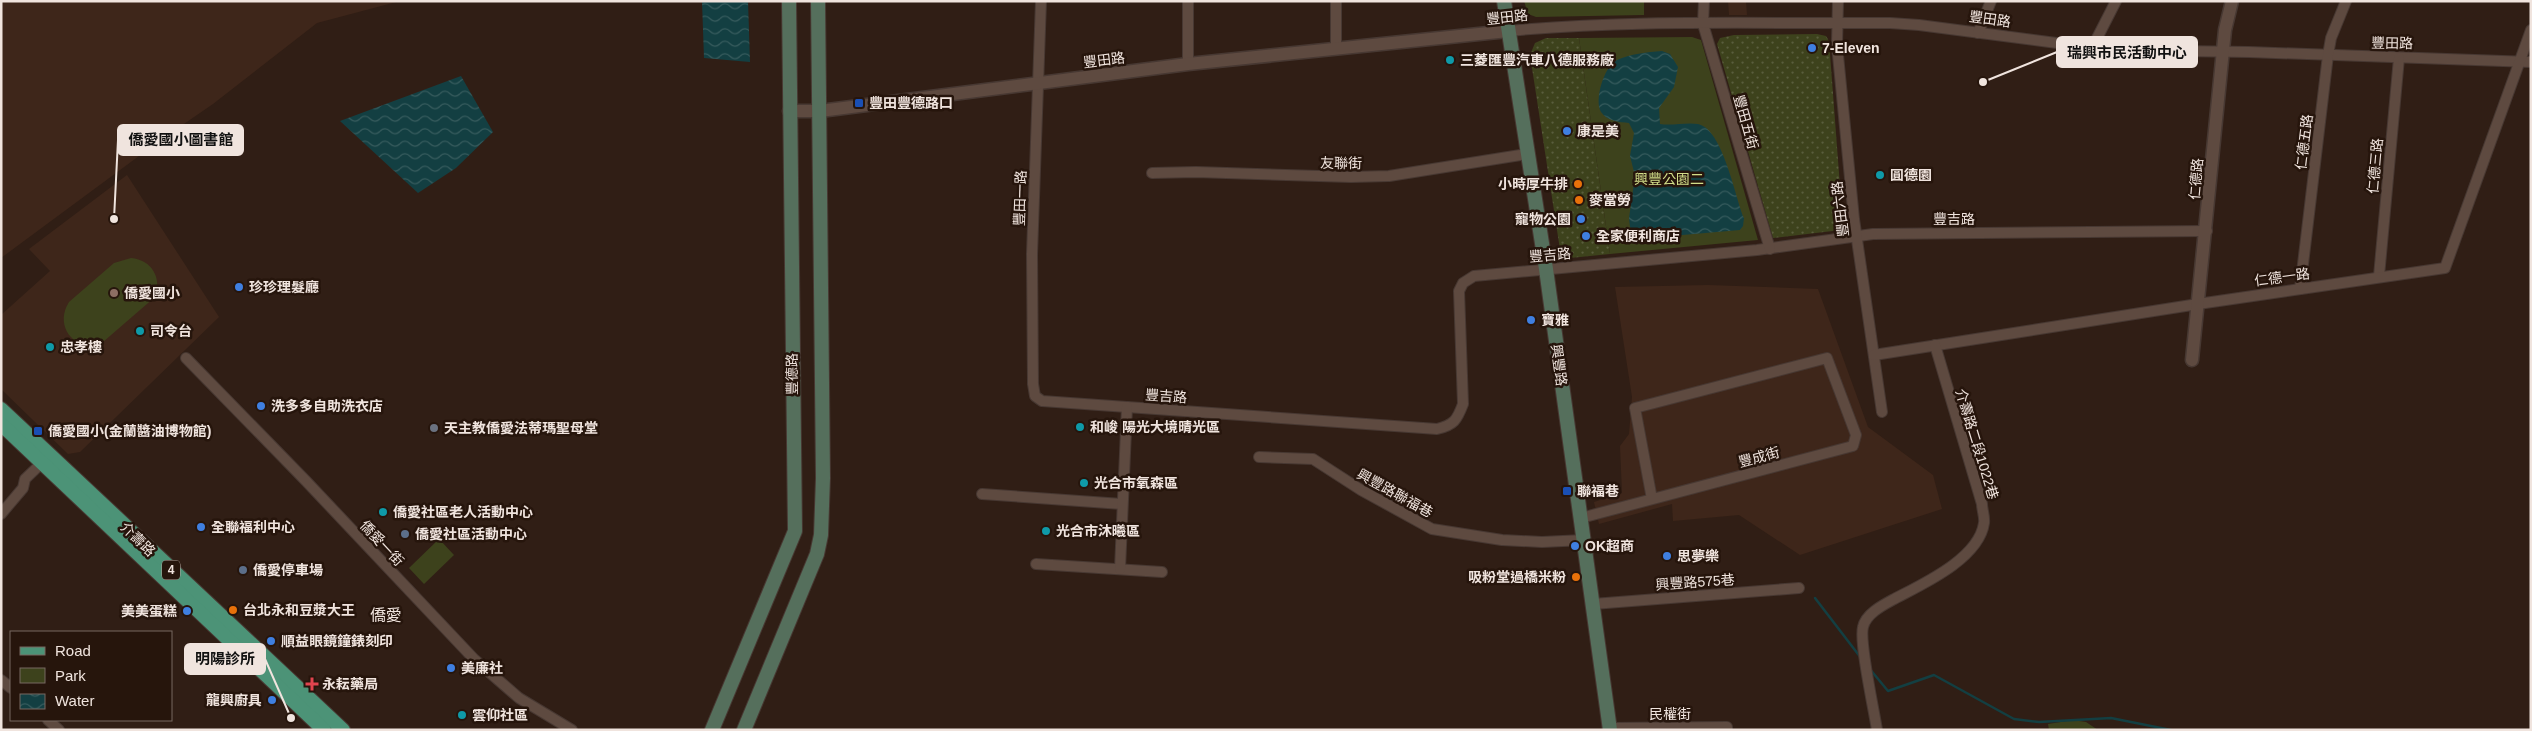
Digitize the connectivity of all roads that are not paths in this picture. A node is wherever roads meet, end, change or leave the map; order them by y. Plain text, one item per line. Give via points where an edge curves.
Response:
1 (789, 1) edge
2 (818, 1) edge
3 (1041, 1) edge
4 (1188, 1) edge
5 (1336, 1) edge
6 (1504, 1) edge
7 (1704, 1) edge
8 (1838, 1) edge
9 (1991, 1) edge
10 (2116, 1) edge
11 (2232, 1) edge
12 (2346, 1) edge
13 (1703, 24) junction
14 (1836, 24) junction
15 (2531, 30) edge
16 (1508, 32) junction
17 (1978, 33) junction
18 (2092, 48) junction
19 (1336, 49) junction
20 (2224, 52) junction
21 (2328, 55) junction
22 (2399, 58) junction
23 (2519, 62) junction
24 (2531, 62) edge
25 (1188, 64) junction
26 (1039, 83) junction
27 (789, 111) junction
28 (820, 111) junction
29 (1527, 154) junction
30 (1152, 173) dead end
31 (2207, 231) junction
32 (1856, 236) junction
33 (1770, 249) junction
34 (1546, 269) junction
35 (2379, 276) junction
36 (2300, 289) junction
37 (2198, 304) junction
38 (1935, 345) junction
39 (1874, 355) junction
40 (186, 358) dead end
41 (2192, 360) dead end
42 (1035, 396) joint
43 (1127, 407) junction
44 (1, 409) edge
45 (1882, 412) dead end
46 (1, 424) edge
47 (1259, 457) dead end
48 (46, 459) junction
49 (982, 494) dead end
50 (1652, 499) junction
51 (1122, 504) junction
52 (1, 514) edge
53 (1581, 518) junction
54 (1584, 540) junction
55 (1036, 564) dead end
56 (1120, 569) junction
57 (1162, 572) dead end
58 (1799, 588) dead end
59 (1593, 604) junction
60 (49, 721) edge
61 (1610, 729) edge
62 (59, 730) edge
63 (324, 730) edge
64 (343, 730) edge
65 (572, 730) edge
66 (712, 730) edge
67 (744, 730) edge
68 (1727, 730) edge
69 (1878, 730) edge

1 - 27 main road, 豐德路
2 - 28 main road
3 - 26 street, 豐田一路
4 - 25 street
5 - 19 street
6 - 16 main road, 興豐路
7 - 13 street, 豐田五街
8 - 14 street, 豐田六路
9 - 17 street
10 - 18 street
11 - 20 street, 仁德路
12 - 21 street, 仁德五路 via 2331,38
13 - 14 street, 豐田路
13 - 16 street, 豐田路 via 1549,27
13 - 33 street, 豐田五街
14 - 17 street, 豐田路 via 1920,25
14 - 32 street, 豐田六路
15 - 23 street, 仁德一路
16 - 19 street, 豐田路
16 - 29 main road, 興豐路
17 - 18 street, 豐田路
18 - 20 street, 豐田路 via 2136,52
19 - 25 street, 豐田路
20 - 21 street, 豐田路
20 - 31 street, 仁德路
21 - 22 street, 豐田路
21 - 36 street, 仁德五路
22 - 23 street, 豐田路
22 - 35 street, 仁德三路
23 - 24 street, 豐田路
23 - 35 street, 仁德一路 via 2445,268
25 - 26 street, 豐田路
26 - 28 street, 豐田路
26 - 42 street, 豐田一路 via 1032,254
27 - 28 street, 豐田路
27 - 66 main road, 豐德路 via 795,531
28 - 67 main road via 821,535 817,554
29 - 30 street, 友聯街 via 1389,176 1351,178
29 - 34 main road, 興豐路
31 - 32 street, 豐吉路
31 - 37 street, 仁德路
32 - 33 street, 豐吉路
32 - 39 street, 豐田六路
33 - 34 street, 豐吉路
34 - 43 street, 豐吉路 via 1474,276 1463,283 1459,291 1463,404 1452,426 1437,429
34 - 53 main road, 興豐路
35 - 36 street, 仁德一路
36 - 37 street, 仁德一路
37 - 38 street, 仁德一路
37 - 41 street, 仁德路
38 - 39 street, 仁德一路
38 - 69 street, 介壽路二段1022巷 via 1982,504 1984,522 1968,553 1883,605 1863,627
39 - 45 street, 豐田六路
40 - 65 street, 僑愛一街 via 474,659 519,698
42 - 43 street, 豐吉路 via 1054,403
43 - 51 street
44 - 48 main road, 介壽路 / 4
46 - 48 main road, 介壽路 / 4
47 - 54 street, 興豐路聯福巷 via 1313,459 1432,529 1502,540
48 - 52 street via 25,479 23,488
48 - 63 main road, 介壽路 / 4
48 - 64 main road, 介壽路 / 4
49 - 51 street
50 - 50 street, 豐成街 via 1853,446 1856,435 1827,358 1635,408
50 - 53 street, 豐成街
51 - 56 street
53 - 54 main road, 興豐路
54 - 59 main road, 興豐路
55 - 56 street
56 - 57 street
58 - 59 street, 興豐路575巷
59 - 61 main road, 興豐路
60 - 62 street
61 - 68 street, 民權街

